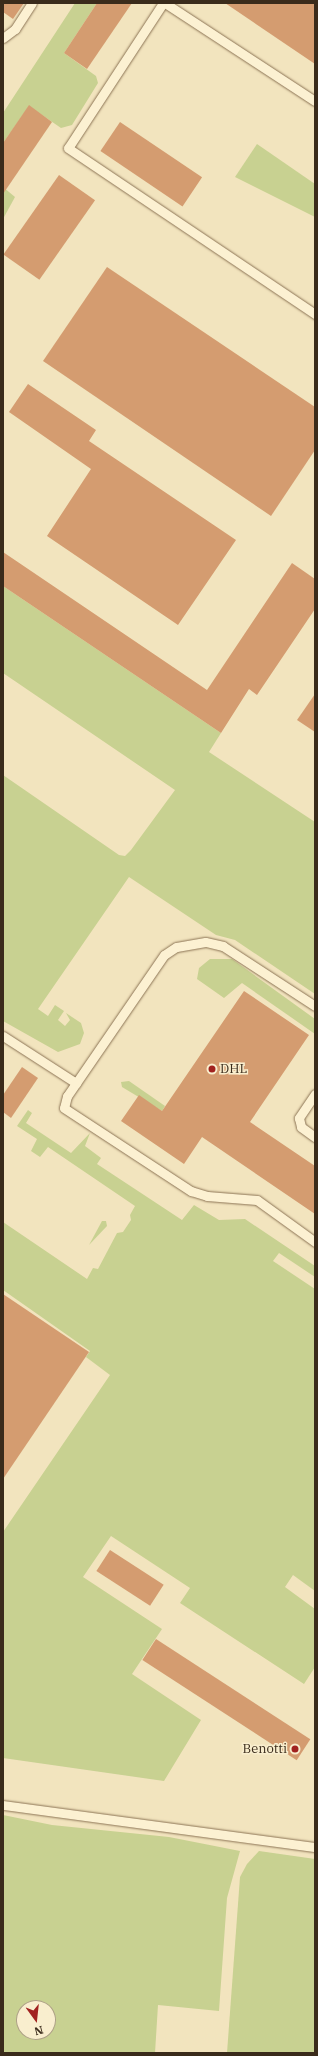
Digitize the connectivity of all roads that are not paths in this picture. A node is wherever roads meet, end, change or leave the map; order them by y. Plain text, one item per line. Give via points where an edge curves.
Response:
1 (32, 3) edge
2 (164, 3) edge
3 (3, 38) edge
4 (315, 101) edge
5 (315, 314) edge
6 (315, 1006) edge
7 (3, 1036) edge
8 (76, 1083) junction
9 (315, 1094) edge
10 (315, 1137) edge
11 (315, 1242) edge
12 (3, 1805) edge
13 (315, 1847) edge

1 - 3 lane via 15,29
2 - 4 lane
2 - 5 lane via 68,148
6 - 8 lane via 223,946 190,942 164,955
7 - 8 lane
8 - 11 lane via 64,1102 64,1108 70,1115 190,1191 207,1196 257,1200
9 - 10 lane via 299,1118 301,1127
12 - 13 lane

